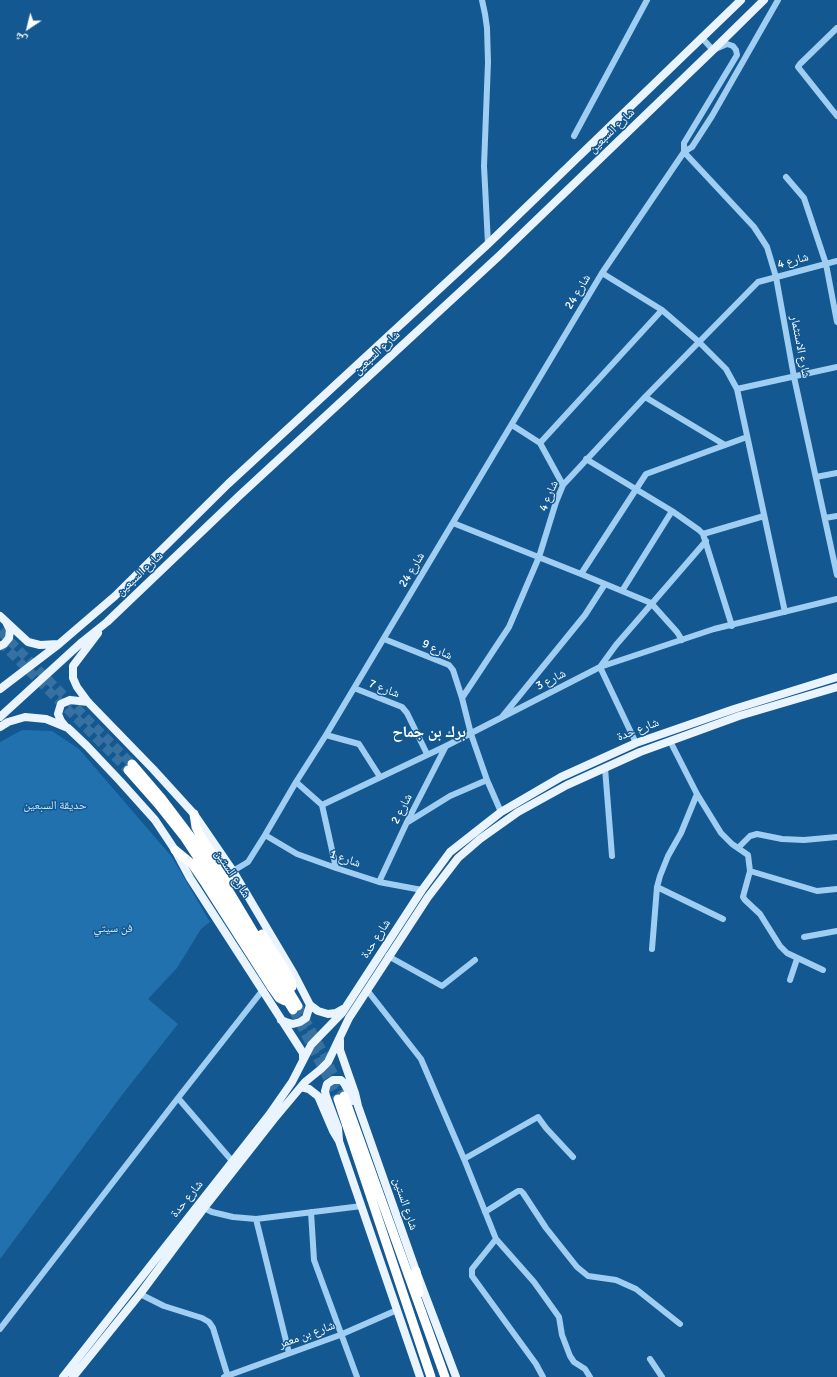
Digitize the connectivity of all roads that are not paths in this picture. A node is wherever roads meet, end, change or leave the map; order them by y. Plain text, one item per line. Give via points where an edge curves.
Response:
1 (482, 0) edge
2 (648, 0) edge
3 (741, 0) edge
4 (764, 0) edge
5 (778, 0) edge
6 (837, 29) edge
7 (702, 38) junction
8 (714, 50) junction
9 (704, 110) junction
10 (712, 116) junction
11 (837, 116) edge
12 (574, 136) dead end
13 (684, 152) junction
14 (786, 177) dead end
15 (488, 244) junction
16 (837, 261) edge
17 (826, 264) junction
18 (602, 273) junction
19 (776, 277) junction
20 (662, 310) junction
21 (837, 319) edge
22 (699, 342) junction
23 (837, 368) edge
24 (794, 377) junction
25 (736, 389) junction
26 (645, 397) junction
27 (512, 425) junction
28 (747, 437) junction
29 (540, 443) junction
30 (725, 445) junction
31 (586, 460) junction
32 (837, 473) edge
33 (816, 477) junction
34 (228, 484) junction
35 (563, 485) junction
36 (635, 489) junction
37 (239, 496) junction
38 (205, 506) junction
39 (672, 512) junction
40 (764, 516) junction
41 (837, 516) edge
42 (217, 518) junction
43 (825, 518) junction
44 (452, 523) junction
45 (703, 534) junction
46 (706, 541) junction
47 (539, 558) junction
48 (581, 574) junction
49 (837, 575) edge
50 (605, 584) junction
51 (622, 591) junction
52 (837, 599) edge
53 (651, 603) junction
54 (785, 612) junction
55 (0, 616) edge
56 (107, 622) junction
57 (7, 623) junction
58 (732, 626) junction
59 (384, 639) junction
60 (682, 640) junction
61 (59, 644) junction
62 (0, 646) edge
63 (600, 668) junction
64 (837, 677) edge
65 (354, 688) junction
66 (837, 688) edge
67 (0, 689) edge
68 (462, 698) junction
69 (88, 702) junction
70 (0, 717) edge
71 (500, 719) junction
72 (0, 727) edge
73 (68, 728) junction
74 (471, 734) junction
75 (326, 735) junction
76 (670, 741) junction
77 (636, 742) junction
78 (446, 746) junction
79 (427, 754) junction
80 (130, 767) tunnel mouth
81 (605, 768) junction
82 (380, 777) junction
83 (487, 780) junction
84 (296, 782) junction
85 (696, 794) junction
86 (322, 805) junction
87 (501, 812) junction
88 (194, 814) junction
89 (407, 822) junction
90 (266, 835) junction
91 (837, 837) edge
92 (738, 848) junction
93 (175, 850) junction
94 (612, 856) dead end
95 (336, 868) junction
96 (437, 869) junction
97 (233, 871) junction
98 (750, 871) junction
99 (446, 874) junction
100 (379, 882) junction
101 (657, 887) junction
102 (422, 890) junction
103 (837, 890) edge
104 (723, 919) dead end
105 (837, 931) edge
106 (804, 937) dead end
107 (652, 949) dead end
108 (388, 956) junction
109 (797, 958) junction
110 (475, 960) dead end
111 (823, 970) dead end
112 (790, 980) dead end
113 (367, 990) junction
114 (262, 991) junction
115 (293, 1004) junction
116 (310, 1004) junction
117 (345, 1007) junction
118 (281, 1020) junction
119 (339, 1038) junction
120 (303, 1058) junction
121 (301, 1087) junction
122 (178, 1098) junction
123 (358, 1106) junction
124 (339, 1141) junction
125 (573, 1157) dead end
126 (464, 1159) junction
127 (233, 1162) junction
128 (362, 1206) junction
129 (204, 1208) junction
130 (311, 1212) junction
131 (486, 1212) junction
132 (256, 1219) junction
133 (496, 1239) junction
134 (416, 1271) junction
135 (140, 1294) junction
136 (421, 1309) junction
137 (397, 1310) junction
138 (680, 1324) dead end
139 (0, 1330) edge
140 (340, 1335) junction
141 (289, 1353) junction
142 (650, 1359) dead end
143 (63, 1377) edge
144 (73, 1377) edge
145 (227, 1377) edge
146 (357, 1377) edge
147 (420, 1377) edge
148 (431, 1377) edge
149 (445, 1377) edge
150 (456, 1377) edge
151 (543, 1377) edge
152 (590, 1377) edge
153 (662, 1377) edge

1 - 15 street via 486,14 488,62 484,166
2 - 12 street
3 - 7 main road, شارع السبعين
4 - 8 main road, شارع السبعين
5 - 10 street
6 - 11 street via 798,67
7 - 8 street
7 - 15 main road, شارع السبعين
8 - 9 street via 727,44 733,46 737,55
8 - 37 main road, شارع السبعين via 499,256
9 - 10 street
9 - 13 street via 684,143
10 - 13 street via 692,147
13 - 18 street, شارع 24
13 - 19 street, شارع الاستثمار via 754,227 767,247
14 - 17 street via 804,198
15 - 34 main road, شارع السبعين
16 - 17 street, شارع 4
17 - 19 street, شارع 4
17 - 21 street
18 - 20 street
18 - 27 street, شارع 24
19 - 22 street, شارع 4 via 758,282
19 - 24 street, شارع الاستثمار
20 - 22 street
20 - 29 street
22 - 25 street via 726,369
22 - 26 street, شارع 4
23 - 24 street
24 - 25 street
24 - 33 street, شارع الاستثمار
25 - 28 street
26 - 30 street
26 - 31 street, شارع 4
27 - 29 street
27 - 44 street, شارع 24
28 - 30 street
28 - 40 street
29 - 35 street
30 - 36 street via 646,474
31 - 35 street, شارع 4
31 - 36 street
32 - 33 street
33 - 43 street, شارع الاستثمار
34 - 37 main road via 229,495
34 - 38 main road, شارع السبعين
35 - 47 street, شارع 4
36 - 39 street
36 - 48 street
37 - 42 main road, شارع السبعين
38 - 42 main road via 216,507
38 - 61 main road, شارع السبعين via 115,596
39 - 45 street
39 - 51 street
40 - 45 street
40 - 54 street
41 - 43 street
42 - 56 main road, شارع السبعين
43 - 49 street, شارع الاستثمار
44 - 47 street
44 - 59 street, شارع 24
45 - 46 street
46 - 53 street
46 - 58 street
47 - 48 street
47 - 68 street, شارع 4 via 509,627
48 - 50 street
50 - 51 street
50 - 71 street via 585,615
51 - 53 street
52 - 54 street, شارع 3
53 - 60 street
53 - 63 street
54 - 58 street, شارع 3
55 - 57 main road
56 - 69 main road via 73,666 73,678
56 - 70 main road, شارع السبعين
57 - 61 main road via 32,644
57 - 62 main road via 10,630 9,638
58 - 60 street, شارع 3
59 - 65 street, شارع 24
59 - 68 street, شارع 9 via 449,665
60 - 63 street, شارع 3
61 - 67 main road, شارع السبعين
63 - 71 street, شارع 3
63 - 77 street
64 - 77 main road, شارع حدة
65 - 75 street, شارع 24
65 - 79 street, شارع 7 via 402,707
66 - 76 main road, شارع حدة via 739,716
68 - 74 street
69 - 73 main road via 70,700 61,704 58,714
69 - 88 main road
71 - 74 street, شارع 3
72 - 73 main road via 25,717 46,719
73 - 93 main road via 143,806
74 - 78 street, شارع 3
74 - 83 street
75 - 82 street via 359,744
75 - 84 street, شارع 24
76 - 81 main road, شارع حدة
76 - 85 street
77 - 87 main road, شارع حدة via 561,777
78 - 79 street, شارع 3
78 - 89 street, شارع 2
79 - 82 street, شارع 3
80 - 115 highway, شارع الستين via 185,838
81 - 94 street
81 - 99 main road, شارع حدة via 567,785 504,821 458,858
82 - 86 street, شارع 3
83 - 87 street
83 - 89 street via 450,796
84 - 86 street
84 - 90 street, شارع 24
85 - 92 street via 721,833
85 - 101 street
86 - 95 street
87 - 96 main road, شارع حدة via 450,852
88 - 97 main road
88 - 115 highway via 200,834 291,981
89 - 100 street, شارع 2
90 - 95 street, شارع 1 via 297,854
90 - 97 street, شارع 24 via 248,862
91 - 92 street via 804,840 757,834 750,836
92 - 98 street via 748,855
93 - 114 main road
93 - 115 highway via 192,864 279,998
95 - 100 street, شارع 1
96 - 99 main road
96 - 102 main road, شارع حدة
97 - 116 main road
98 - 103 street via 817,891
98 - 109 street via 744,893 745,900 760,914 780,946
99 - 108 main road, شارع حدة
100 - 102 street, شارع 1
101 - 104 street
101 - 107 street
102 - 117 main road, شارع حدة
105 - 106 street
108 - 110 street via 442,986
108 - 113 main road, شارع حدة
109 - 111 street
109 - 112 street
113 - 119 main road, شارع حدة via 348,1018
113 - 126 street via 421,1059
114 - 118 main road
114 - 122 street
116 - 117 main road via 318,1011 328,1014 336,1013
116 - 118 main road via 306,1018 300,1022 293,1024
117 - 120 main road, شارع حدة via 311,1045
118 - 120 main road via 303,1053
119 - 121 main road, شارع حدة via 328,1062
119 - 123 main road, شارع الستين via 340,1050
120 - 127 main road, شارع حدة via 292,1082
121 - 124 main road via 318,1096
121 - 129 main road, شارع حدة
122 - 127 street
122 - 139 street
123 - 124 main road via 341,1080 333,1080 327,1084 326,1096 338,1128
123 - 134 main road, شارع الستين
124 - 128 main road
125 - 126 street via 538,1117
126 - 131 street
127 - 143 main road, شارع حدة
128 - 130 street
128 - 137 main road
129 - 132 street via 233,1217
129 - 135 main road, شارع حدة
130 - 132 street
130 - 140 street via 314,1260
131 - 133 street
131 - 138 street via 518,1190 523,1193 546,1228 588,1276 616,1280 636,1290
132 - 141 street
133 - 151 street via 472,1269 472,1276
133 - 152 street via 534,1282 559,1317 570,1356
134 - 136 highway
134 - 150 main road, شارع الستين
135 - 144 main road, شارع حدة
135 - 145 street via 164,1306 209,1322
136 - 148 highway, شارع الستين via 341,1098
136 - 149 highway, شارع الستين
137 - 140 street, شارع بن معمر
137 - 147 main road
140 - 141 street, شارع بن معمر
140 - 146 street
141 - 145 street, شارع بن معمر
142 - 153 street

